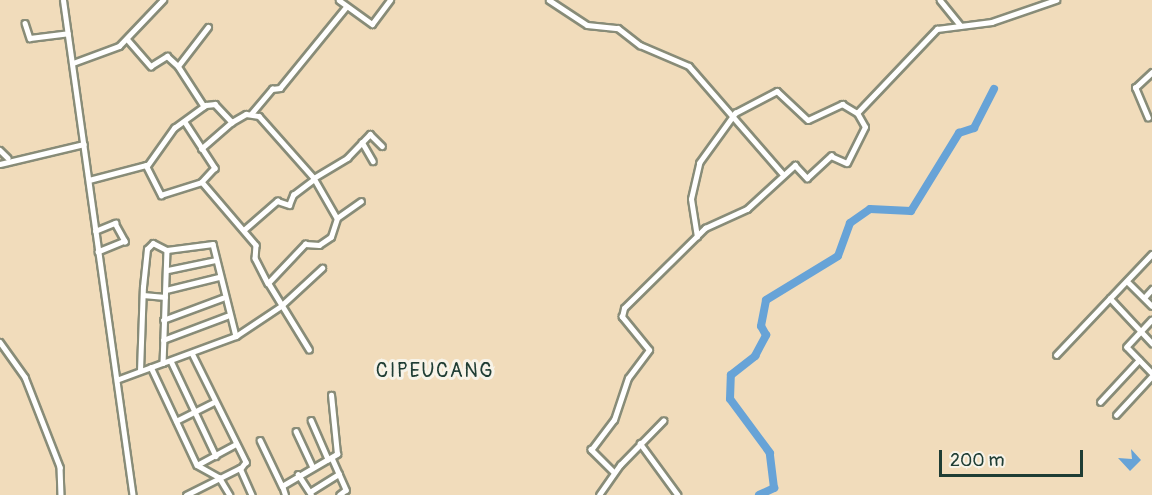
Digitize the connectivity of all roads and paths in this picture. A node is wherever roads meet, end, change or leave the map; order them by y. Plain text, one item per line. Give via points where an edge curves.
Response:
1 (63, 0) edge
2 (162, 0) edge
3 (339, 0) edge
4 (390, 0) edge
5 (549, 0) edge
6 (940, 0) edge
7 (1056, 0) edge
8 (346, 7) junction
9 (25, 23) dead end
10 (961, 26) junction
11 (207, 27) dead end
12 (68, 33) junction
13 (128, 40) junction
14 (73, 63) junction
15 (178, 66) junction
16 (1152, 72) edge
17 (204, 106) junction
18 (735, 113) junction
19 (857, 113) junction
20 (251, 114) junction
21 (1148, 118) dead end
22 (185, 122) junction
23 (232, 122) junction
24 (362, 142) junction
25 (84, 144) junction
26 (382, 146) dead end
27 (2, 149) edge
28 (201, 149) junction
29 (8, 158) junction
30 (373, 161) dead end
31 (0, 164) edge
32 (147, 166) junction
33 (783, 174) junction
34 (314, 178) junction
35 (88, 180) junction
36 (202, 182) junction
37 (361, 201) dead end
38 (337, 218) junction
39 (245, 229) junction
40 (95, 231) junction
41 (697, 237) junction
42 (167, 250) junction
43 (98, 252) junction
44 (1152, 254) edge
45 (216, 260) junction
46 (322, 268) dead end
47 (168, 270) junction
48 (219, 277) junction
49 (1127, 281) junction
50 (268, 283) junction
51 (166, 290) junction
52 (1151, 291) edge
53 (143, 295) junction
54 (165, 297) junction
55 (222, 298) junction
56 (1110, 298) junction
57 (1144, 298) junction
58 (281, 306) junction
59 (1152, 306) edge
60 (227, 316) junction
61 (163, 320) junction
62 (1152, 320) edge
63 (1141, 332) junction
64 (236, 336) junction
65 (163, 340) junction
66 (0, 342) edge
67 (1152, 343) edge
68 (309, 350) dead end
69 (192, 353) junction
70 (1056, 355) dead end
71 (1139, 360) junction
72 (171, 361) junction
73 (163, 363) junction
74 (151, 367) junction
75 (140, 371) junction
76 (1152, 374) edge
77 (119, 379) junction
78 (331, 396) dead end
79 (214, 402) junction
80 (1100, 402) dead end
81 (196, 412) junction
82 (1116, 415) dead end
83 (311, 420) dead end
84 (176, 421) junction
85 (663, 421) dead end
86 (296, 431) dead end
87 (260, 440) dead end
88 (640, 443) junction
89 (236, 444) junction
90 (216, 456) junction
91 (330, 458) junction
92 (197, 465) junction
93 (312, 465) junction
94 (241, 469) junction
95 (614, 473) junction
96 (298, 474) junction
97 (339, 474) junction
98 (219, 477) junction
99 (282, 486) junction
100 (311, 494) edge
101 (61, 495) edge
102 (133, 495) edge
103 (186, 495) edge
104 (230, 495) edge
105 (252, 495) edge
106 (285, 495) edge
107 (340, 495) edge
108 (599, 495) edge
109 (678, 495) edge

1 - 12 street
2 - 13 street
3 - 8 street
4 - 8 street via 372,24
5 - 18 street via 587,26 618,28 640,45 685,64
6 - 10 street
7 - 10 street
8 - 20 street via 280,89 272,89
9 - 12 street via 30,38
10 - 19 street via 934,32 874,101
11 - 15 street
12 - 14 street
13 - 14 street
13 - 15 street via 151,66 167,56
14 - 25 street
15 - 17 street
16 - 21 street via 1135,90
17 - 22 street
17 - 23 street via 215,104
18 - 19 street via 775,91 808,120 842,104
18 - 33 street
18 - 41 street via 699,163 691,199
19 - 33 street via 865,127 847,163 839,164 833,155 808,178 795,165
20 - 23 street
20 - 34 street via 271,126
22 - 28 street
22 - 32 street via 174,128
23 - 28 street
24 - 26 street via 372,133
24 - 30 street
24 - 34 street
25 - 29 street
25 - 35 street
27 - 29 street
28 - 36 street via 215,168
29 - 31 street
32 - 35 street
32 - 36 street via 161,195
33 - 41 street via 747,208 716,220
34 - 38 street
34 - 39 street via 294,194 289,205 277,201
35 - 40 street
36 - 39 street
37 - 38 street
38 - 50 street via 331,237 319,244 305,244
39 - 50 street
40 - 43 street
40 - 43 street via 115,223 125,241
41 - 95 street via 622,313 649,350 628,378 614,420 591,450
42 - 45 street via 211,243
42 - 47 street
42 - 53 street via 163,245 148,246
43 - 77 street
44 - 49 street
45 - 47 street
45 - 48 street
46 - 58 street
47 - 51 street
48 - 51 street
48 - 55 street
49 - 56 street
49 - 57 street
50 - 58 street
51 - 54 street
52 - 57 street
53 - 54 street
53 - 75 street
54 - 61 street
55 - 60 street
55 - 61 street
56 - 63 street
56 - 70 street
57 - 59 street
58 - 64 street
58 - 68 street
60 - 64 street
60 - 65 street
61 - 65 street
62 - 63 street
63 - 67 street
63 - 71 street via 1127,347
64 - 69 street
65 - 73 street
66 - 101 street via 25,377 60,466
69 - 72 street
69 - 79 street
71 - 76 street
71 - 80 street
72 - 73 street
72 - 81 street
73 - 74 street
74 - 75 street
74 - 84 street
75 - 77 street
76 - 82 street
77 - 102 street
78 - 91 street via 337,452
79 - 81 street
79 - 89 street
81 - 84 street
81 - 90 street
83 - 91 street
84 - 92 street
85 - 88 street
86 - 93 street
87 - 99 street
88 - 95 street
88 - 109 street
89 - 90 street
89 - 94 street via 247,464
90 - 92 street
91 - 93 street
91 - 97 street
92 - 98 street
93 - 96 street
94 - 98 street
94 - 105 street
95 - 108 street
96 - 99 street
96 - 100 street
97 - 100 street
97 - 107 street via 346,490
98 - 103 street
98 - 104 street
99 - 106 street

